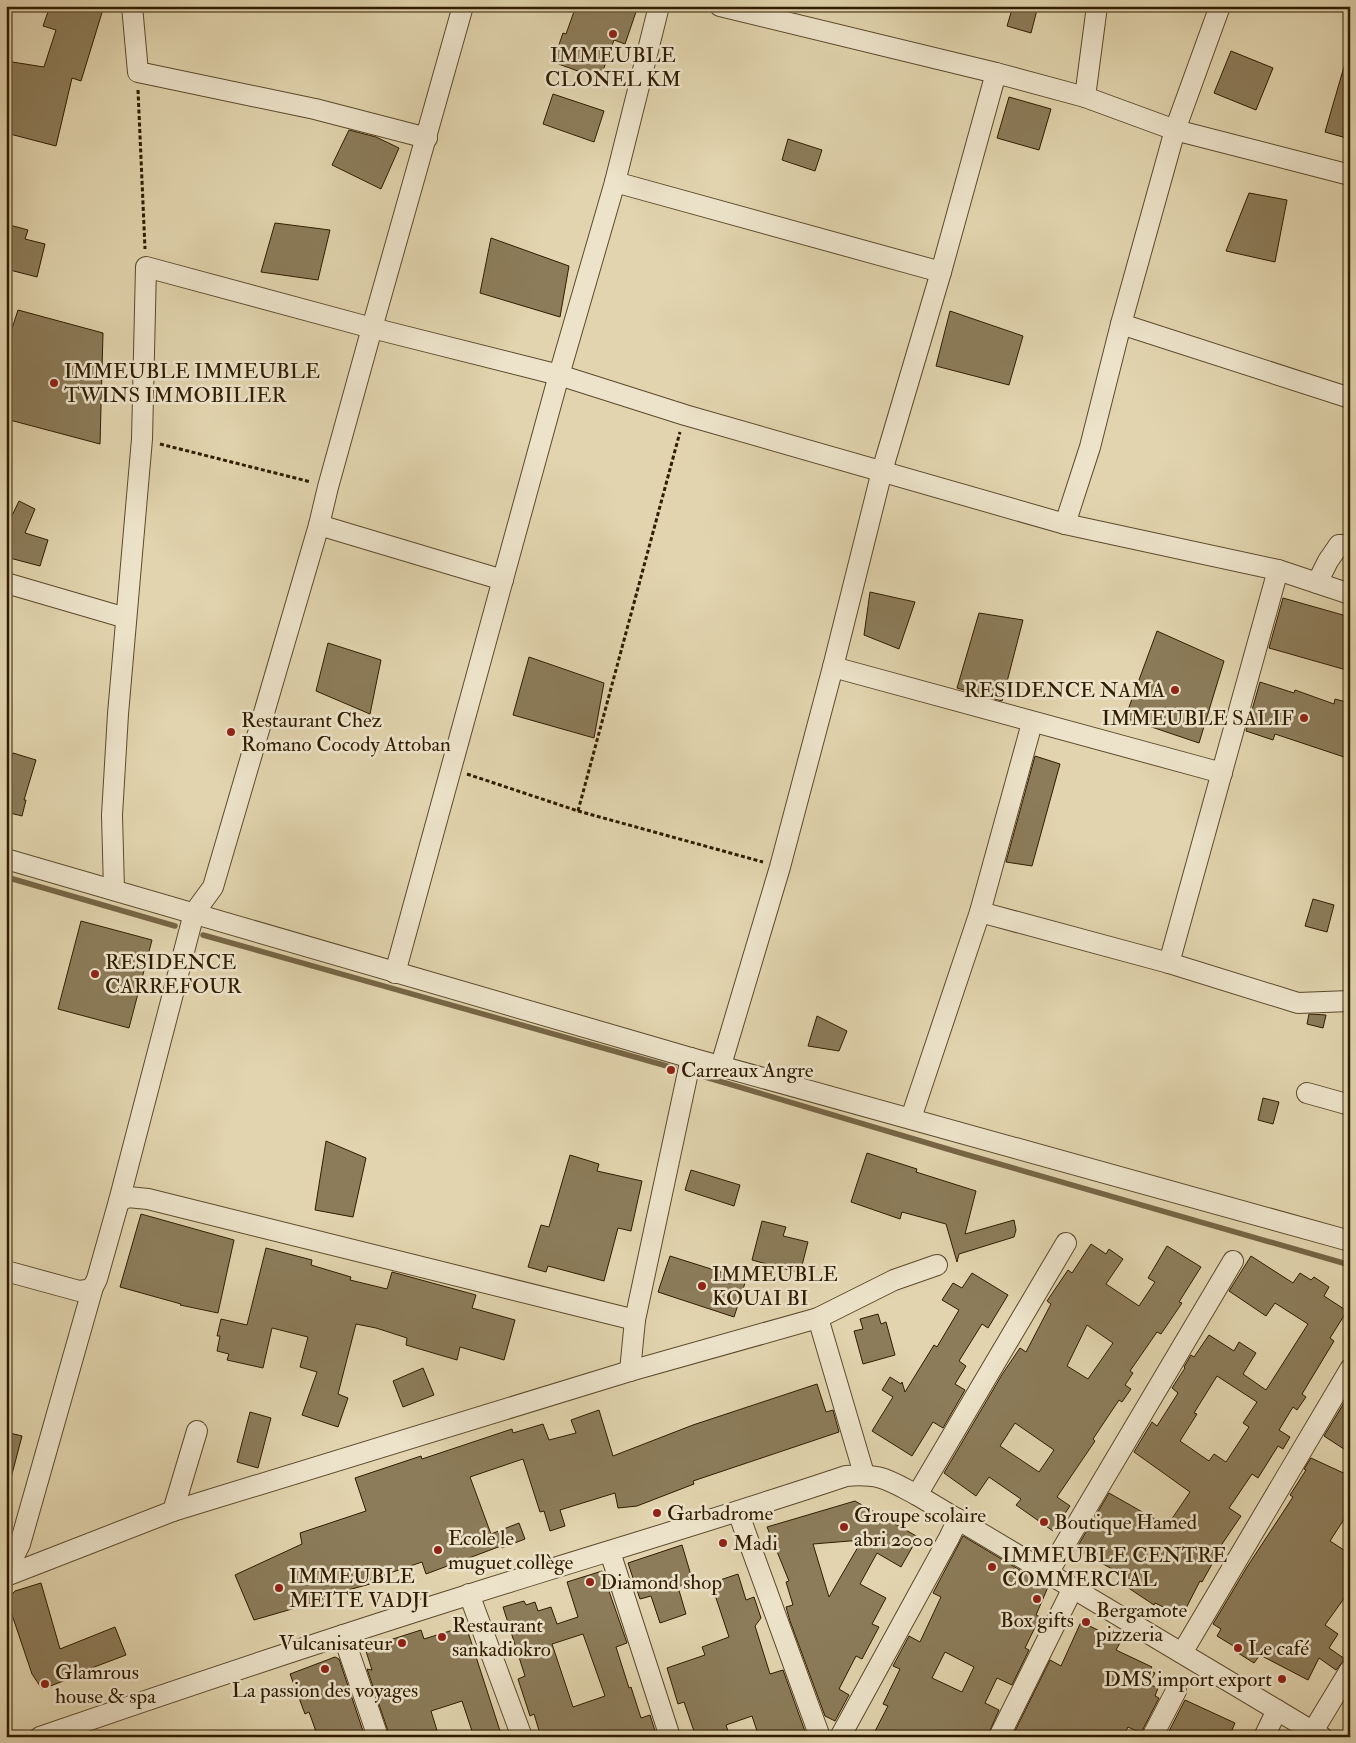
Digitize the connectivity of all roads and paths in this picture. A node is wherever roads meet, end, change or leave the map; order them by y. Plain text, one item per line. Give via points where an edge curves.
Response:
1 (132, 6) edge
2 (464, 6) edge
3 (659, 6) edge
4 (720, 6) edge
5 (1096, 6) edge
6 (1220, 6) edge
7 (138, 72) junction
8 (996, 73) junction
9 (1085, 98) junction
10 (1175, 130) junction
11 (427, 138) junction
12 (1350, 174) edge
13 (615, 182) junction
14 (146, 267) junction
15 (941, 272) junction
16 (1121, 324) junction
17 (372, 328) junction
18 (559, 375) junction
19 (1350, 398) edge
20 (685, 415) junction
21 (142, 439) junction
22 (882, 471) junction
23 (328, 487) junction
24 (1065, 524) junction
25 (320, 525) junction
26 (1350, 545) edge
27 (1278, 570) junction
28 (503, 580) junction
29 (6, 583) edge
30 (1317, 583) junction
31 (1350, 594) edge
32 (126, 618) junction
33 (833, 667) junction
34 (1032, 723) junction
35 (450, 768) junction
36 (1222, 773) junction
37 (578, 811) junction
38 (6, 859) edge
39 (780, 867) junction
40 (114, 890) junction
41 (980, 912) junction
42 (194, 913) junction
43 (1169, 963) junction
44 (395, 972) junction
45 (1350, 1001) edge
46 (691, 1058) junction
47 (720, 1065) junction
48 (1307, 1093) dead end
49 (1350, 1105) edge
50 (912, 1118) junction
51 (120, 1201) junction
52 (1350, 1241) edge
53 (1066, 1243) dead end
54 (1233, 1261) dead end
55 (937, 1265) dead end
56 (6, 1271) edge
57 (93, 1286) junction
58 (818, 1318) junction
59 (635, 1320) junction
60 (1350, 1369) edge
61 (630, 1371) junction
62 (198, 1431) dead end
63 (864, 1474) junction
64 (917, 1495) junction
65 (174, 1511) junction
66 (738, 1512) junction
67 (958, 1519) junction
68 (610, 1552) junction
69 (6, 1569) edge
70 (1048, 1573) junction
71 (6, 1576) edge
72 (1073, 1588) junction
73 (469, 1594) junction
74 (343, 1635) junction
75 (1182, 1653) junction
76 (1350, 1670) edge
77 (1176, 1691) dead end
78 (1277, 1710) junction
79 (1318, 1734) edge
80 (40, 1737) edge
81 (378, 1737) edge
82 (522, 1737) edge
83 (670, 1737) edge
84 (820, 1737) edge
85 (840, 1737) edge
86 (999, 1737) edge
87 (1152, 1737) edge
88 (1264, 1737) edge

1 - 7 street
2 - 11 street
3 - 13 street
4 - 8 street
5 - 9 street
6 - 10 street
7 - 11 street via 315,109
7 - 14 path
8 - 9 street
8 - 15 street
9 - 10 street
10 - 12 street
10 - 16 street
11 - 17 street
13 - 15 street
13 - 18 street
14 - 17 street
14 - 21 street
15 - 22 street
16 - 19 street
16 - 24 street via 1090,447
17 - 18 street
17 - 23 street
18 - 20 street
18 - 28 street
20 - 22 street
20 - 37 path
21 - 23 path
21 - 32 street
22 - 24 street
22 - 33 street
23 - 25 street
24 - 27 street
25 - 28 street
25 - 42 street via 213,887
26 - 30 street via 1340,545
27 - 30 street
27 - 36 street
28 - 35 street
29 - 32 street
30 - 31 street
32 - 40 street via 112,815
33 - 34 street
33 - 39 street
34 - 36 street
34 - 41 street
35 - 37 path
35 - 44 street
36 - 43 street
37 - 39 path
38 - 40 street
39 - 47 street
40 - 42 street
41 - 43 street
41 - 50 street
42 - 44 street
42 - 51 street
43 - 45 street via 1298,1003
44 - 46 street
46 - 47 street
46 - 59 street
47 - 50 street
48 - 49 street
50 - 52 street
51 - 57 street
51 - 59 street via 128,1197 148,1199
53 - 64 street
54 - 70 street
55 - 58 street via 886,1284
56 - 57 street via 80,1290
57 - 69 street via 20,1544
58 - 61 street
58 - 63 street
59 - 61 street
60 - 75 street
61 - 65 street
62 - 65 street
63 - 64 street via 883,1477
63 - 66 street via 846,1476
64 - 67 street
65 - 71 street
66 - 68 street
66 - 84 street
67 - 70 street
67 - 85 street
68 - 73 street
68 - 83 street
70 - 72 street
72 - 75 street
72 - 86 street
73 - 74 street
73 - 82 street
74 - 80 street
74 - 81 street
75 - 78 street
76 - 79 street
77 - 87 street
78 - 79 street
78 - 88 street

